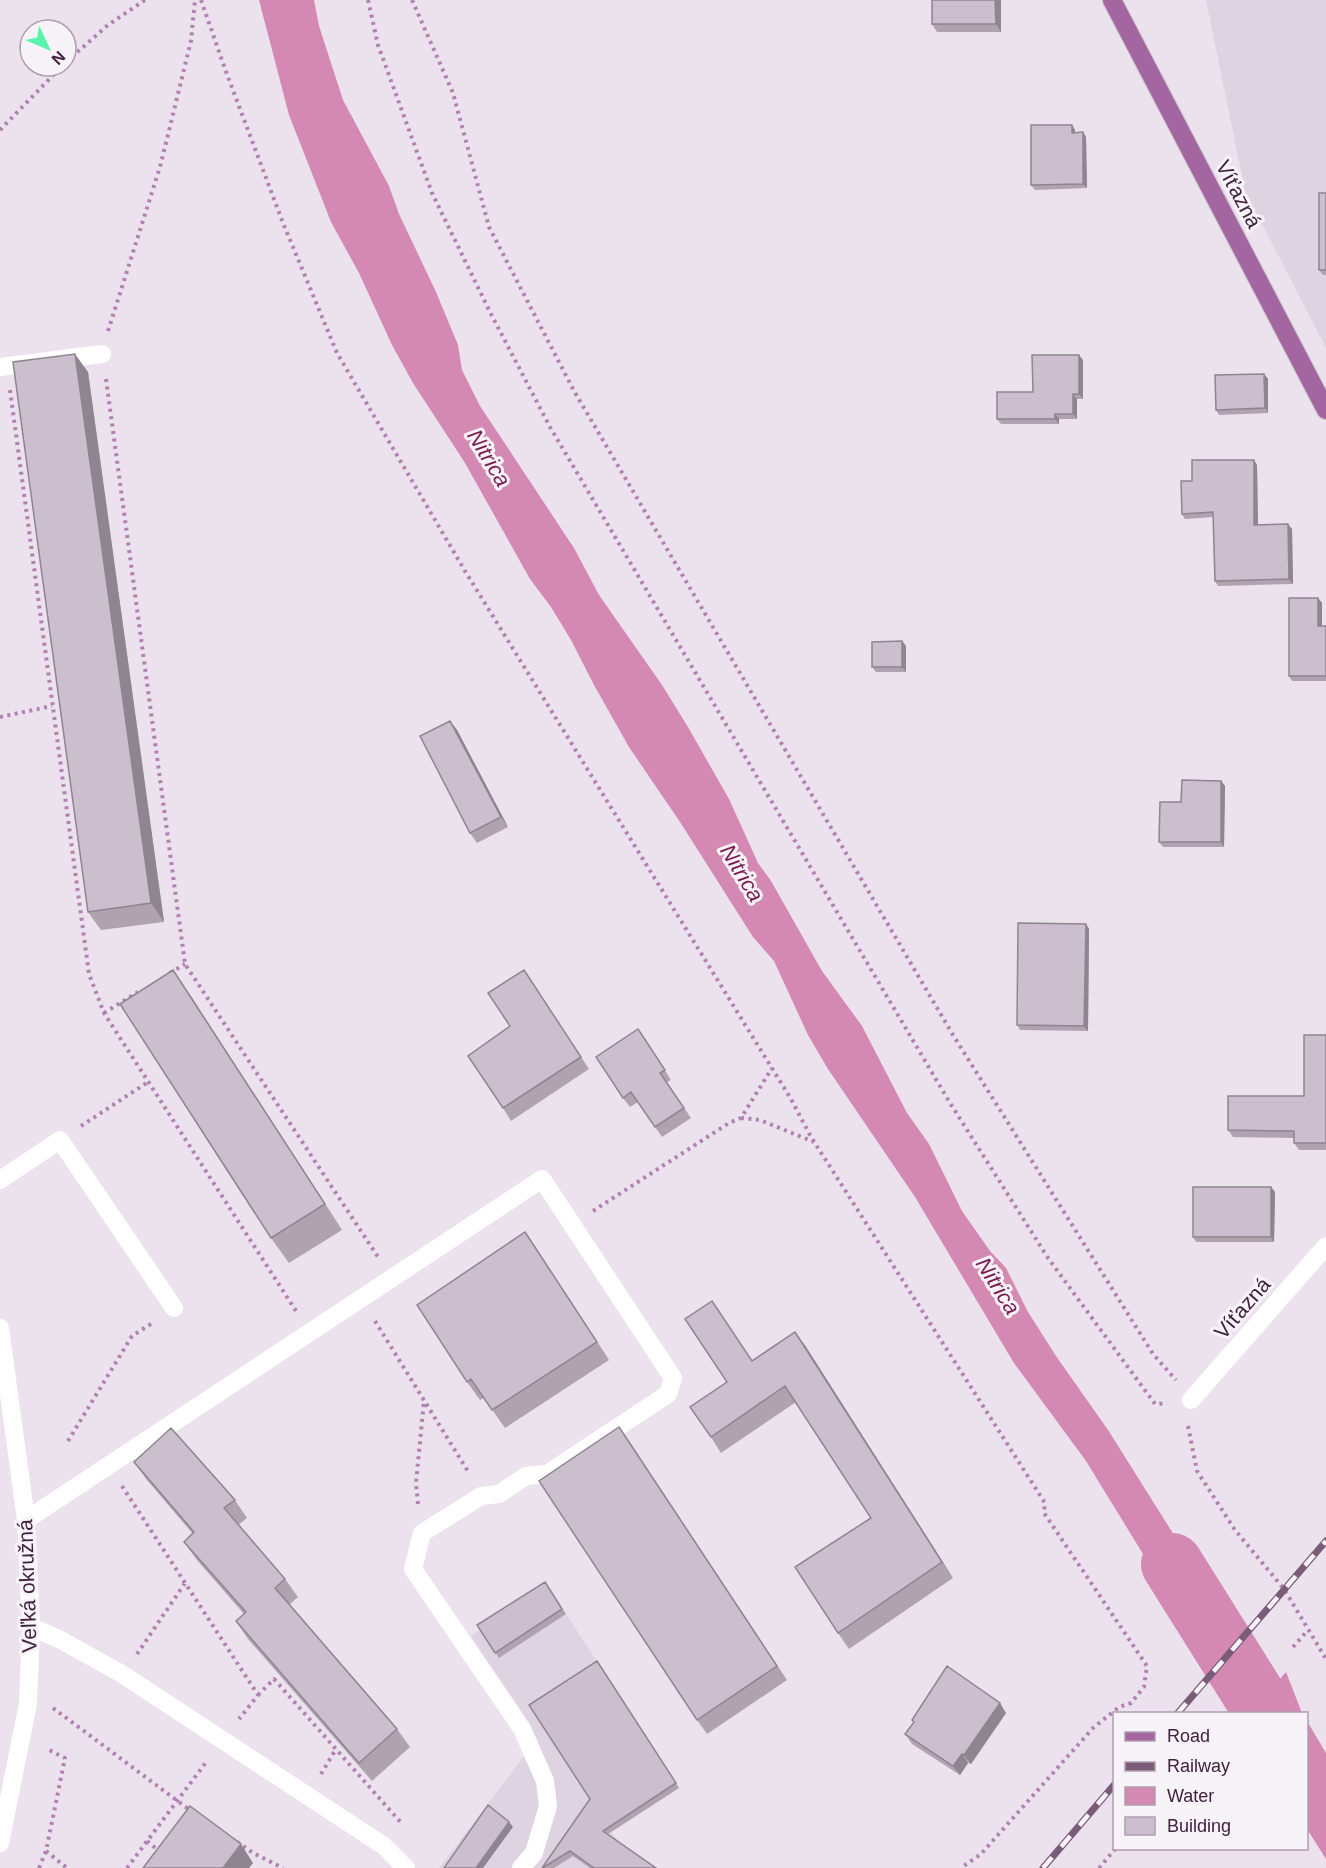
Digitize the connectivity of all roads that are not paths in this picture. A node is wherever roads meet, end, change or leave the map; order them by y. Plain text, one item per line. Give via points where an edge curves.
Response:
1 (1112, 0) edge
2 (102, 354) road end
3 (3, 366) edge
4 (1326, 410) edge
5 (0, 1180) edge
6 (1326, 1246) edge
7 (174, 1308) dead end
8 (0, 1328) edge
9 (1191, 1400) road end
10 (26, 1520) junction
11 (31, 1627) junction
12 (0, 1844) edge
13 (406, 1868) edge
14 (521, 1868) edge

1 - 4 main road, Víťazná
2 - 3 street
5 - 7 street via 60,1140
6 - 9 street, Víťazná
8 - 10 street, Veľká okružná
10 - 11 street, Veľká okružná
10 - 14 street via 542,1179 673,1378 668,1394 547,1474 526,1476 499,1494 481,1496 422,1533 413,1569 522,1729 545,1781 548,1806 534,1852
11 - 12 street, Veľká okružná via 28,1704
11 - 13 street via 122,1674 384,1846

